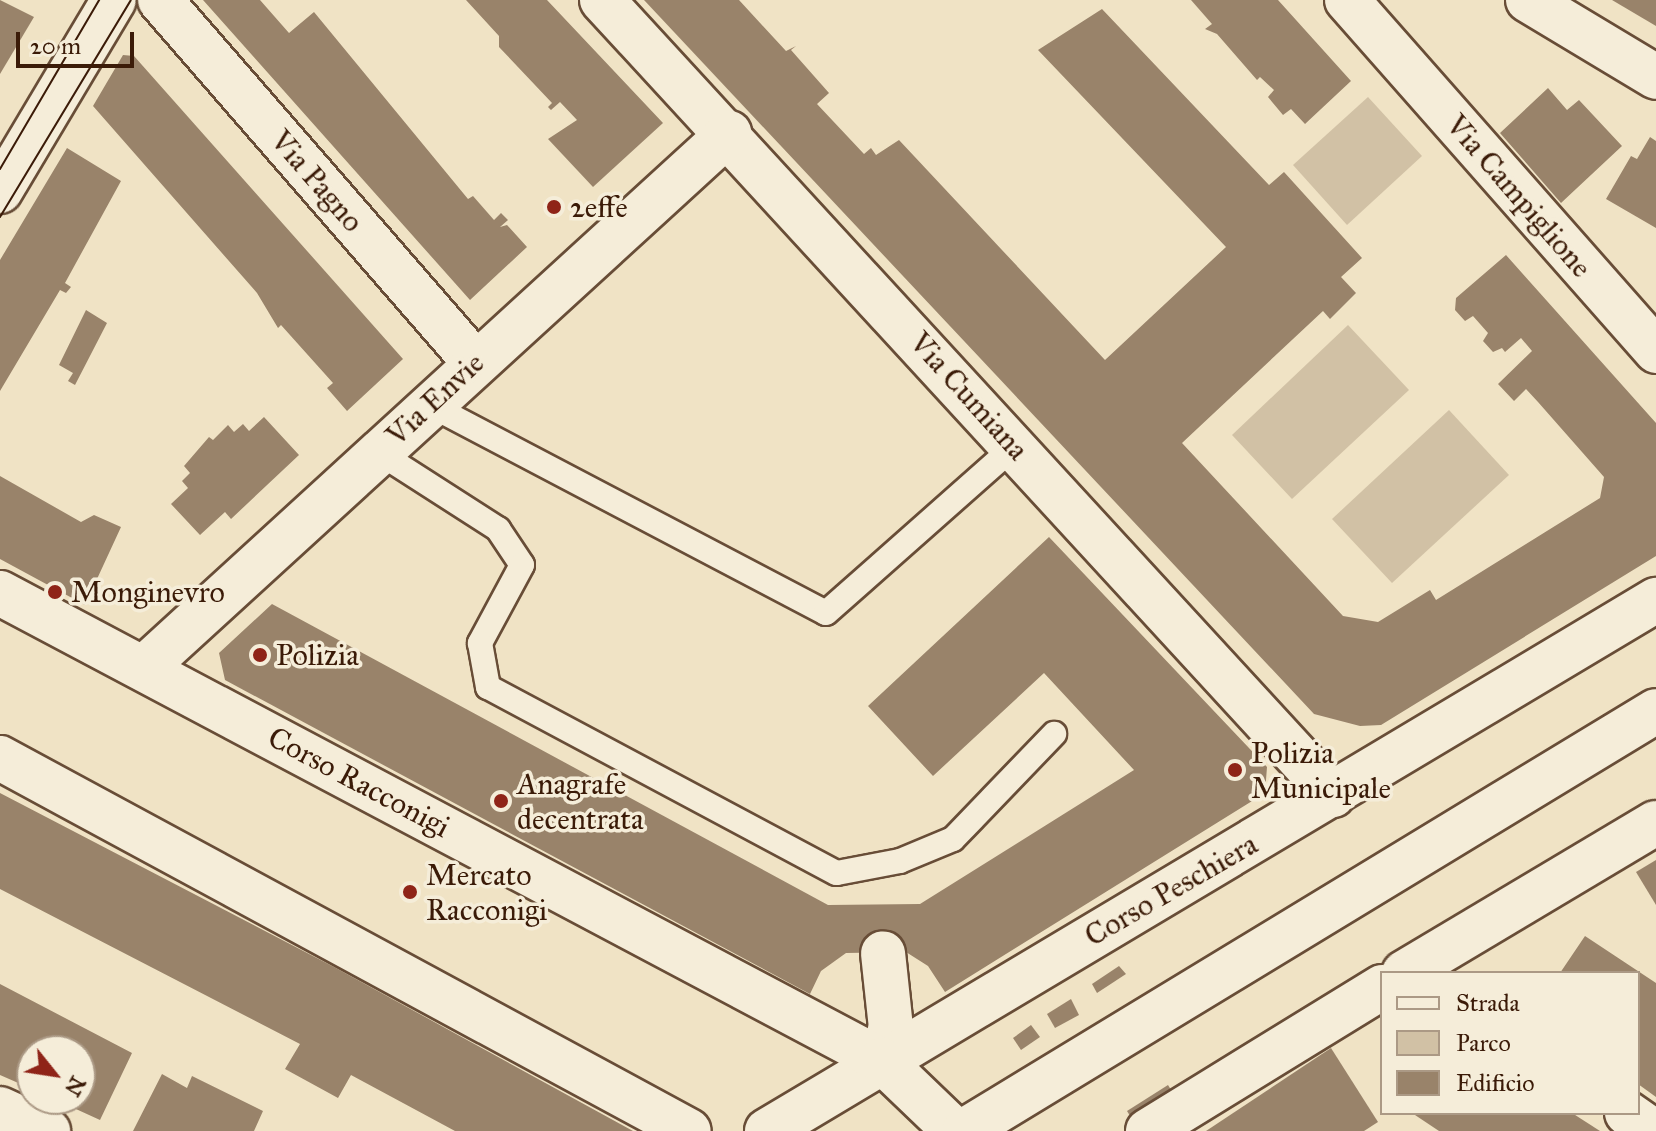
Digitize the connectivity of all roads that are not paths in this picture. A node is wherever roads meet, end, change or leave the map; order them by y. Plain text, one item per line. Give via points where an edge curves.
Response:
1 (160, 0) edge
2 (602, 0) edge
3 (1347, 0) edge
4 (1528, 0) edge
5 (103, 4) edge
6 (1656, 77) edge
7 (729, 133) junction
8 (0, 191) edge
9 (1656, 351) edge
10 (475, 362) junction
11 (430, 405) junction
12 (1015, 446) junction
13 (378, 452) junction
14 (0, 593) edge
15 (1656, 600) edge
16 (144, 668) junction
17 (1656, 711) edge
18 (1054, 734) dead end
19 (0, 758) edge
20 (1333, 795) junction
21 (1656, 823) edge
22 (883, 953) dead end
23 (1413, 971) edge
24 (1380, 991) edge
25 (881, 1060) junction
26 (0, 1109) edge
27 (1630, 1115) edge
28 (48, 1131) edge
29 (689, 1131) edge
30 (767, 1131) edge
31 (955, 1131) edge
32 (964, 1131) edge
33 (1148, 1131) edge
34 (1653, 1131) edge

1 - 10 street, Via Pagno
2 - 7 street, Via Cumiana
3 - 9 street, Via Campiglione
4 - 6 street
5 - 8 street
7 - 10 street, Via Envie
7 - 12 street, Via Cumiana
10 - 11 street, Via Envie
11 - 12 lane via 826,613
11 - 13 street, Via Envie
12 - 20 street, Via Cumiana
13 - 16 street, Via Envie
13 - 18 lane via 498,529 522,565 480,643 488,687 837,873 900,861 953,839
14 - 16 street, Corso Racconigi
15 - 20 street, Corso Peschiera
16 - 25 street, Corso Racconigi
17 - 32 street
19 - 29 street
20 - 25 street, Corso Peschiera
21 - 23 street
22 - 25 street via 891,1028
24 - 33 street
25 - 30 street, Corso Peschiera
25 - 31 street, Corso Racconigi
26 - 28 street
27 - 34 street

